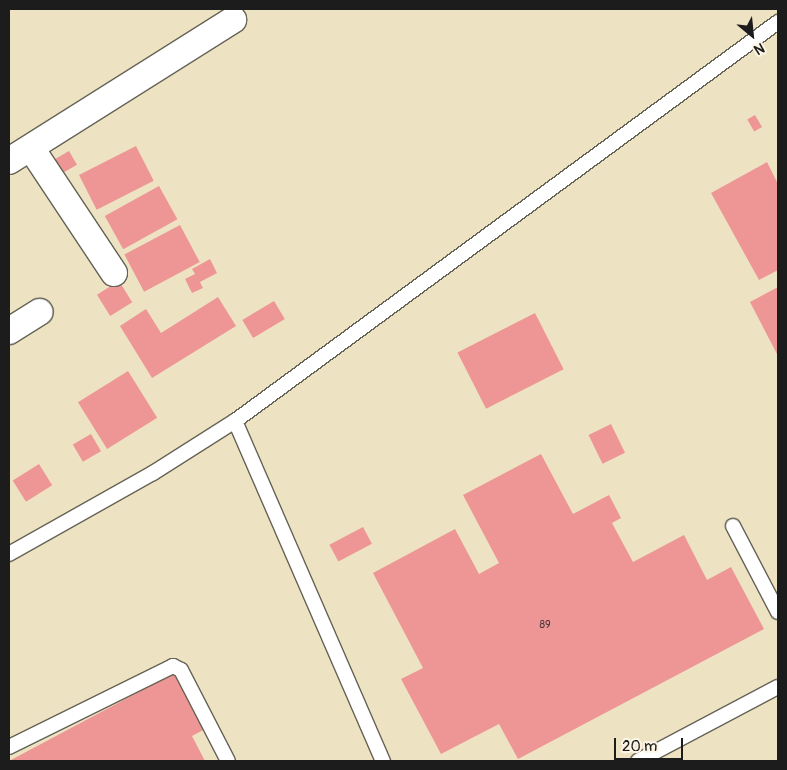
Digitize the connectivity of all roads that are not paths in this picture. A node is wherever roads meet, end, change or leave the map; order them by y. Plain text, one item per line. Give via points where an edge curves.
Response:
1 (233, 20) dead end
2 (778, 22) edge
3 (20, 154) edge
4 (114, 273) dead end
5 (39, 312) dead end
6 (9, 331) edge
7 (235, 421) junction
8 (733, 526) dead end
9 (9, 554) edge
10 (778, 612) edge
11 (778, 687) edge
12 (9, 747) edge
13 (665, 755) edge
14 (228, 761) edge
15 (383, 761) edge
16 (638, 761) edge

1 - 3 street
2 - 7 lane
3 - 4 street
5 - 6 street
7 - 9 lane via 154,473
7 - 15 lane
8 - 10 lane
11 - 13 lane
12 - 14 lane via 169,666 180,670
13 - 16 lane

